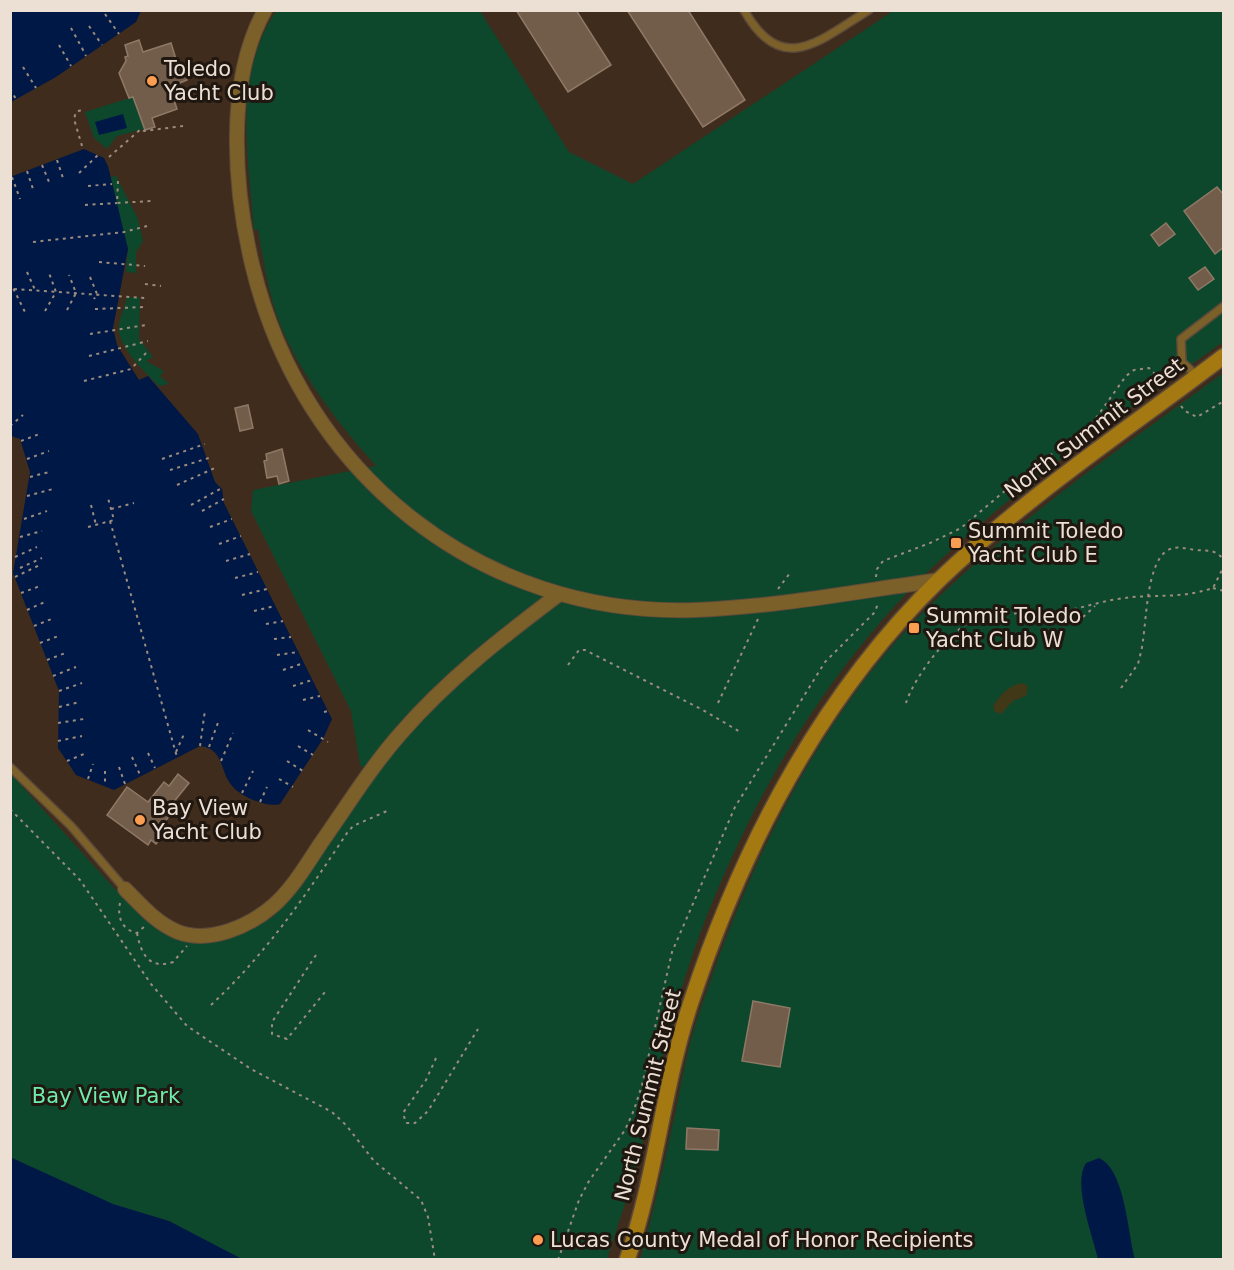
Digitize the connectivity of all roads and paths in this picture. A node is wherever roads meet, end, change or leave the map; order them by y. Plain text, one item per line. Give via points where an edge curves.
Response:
1 (265, 10) edge
2 (744, 10) edge
3 (869, 10) edge
4 (105, 14) dead end
5 (89, 26) dead end
6 (70, 28) dead end
7 (119, 34) dead end
8 (59, 45) dead end
9 (102, 45) dead end
10 (87, 56) dead end
11 (71, 66) dead end
12 (23, 67) dead end
13 (36, 88) dead end
14 (10, 89) edge
15 (16, 99) dead end
16 (84, 109) dead end
17 (183, 126) dead end
18 (82, 146) dead end
19 (98, 155) dead end
20 (109, 157) dead end
21 (57, 160) dead end
22 (42, 165) dead end
23 (27, 171) dead end
24 (79, 173) dead end
25 (12, 177) edge
26 (63, 178) dead end
27 (118, 181) dead end
28 (48, 182) dead end
29 (112, 184) dead end
30 (88, 186) dead end
31 (33, 189) dead end
32 (20, 199) dead end
33 (151, 201) dead end
34 (117, 203) junction
35 (85, 205) dead end
36 (147, 226) dead end
37 (33, 242) dead end
38 (99, 262) dead end
39 (145, 266) dead end
40 (27, 272) dead end
41 (49, 273) dead end
42 (69, 275) dead end
43 (90, 277) dead end
44 (10, 282) edge
45 (145, 284) dead end
46 (161, 286) dead end
47 (14, 289) junction
48 (35, 290) junction
49 (56, 291) junction
50 (76, 293) junction
51 (97, 294) junction
52 (145, 298) dead end
53 (94, 299) dead end
54 (1224, 306) edge
55 (144, 307) dead end
56 (95, 309) dead end
57 (67, 310) dead end
58 (45, 311) dead end
59 (27, 314) dead end
60 (146, 325) dead end
61 (90, 334) dead end
62 (148, 341) dead end
63 (147, 352) dead end
64 (89, 356) dead end
65 (1224, 356) edge
66 (1197, 376) junction
67 (84, 381) dead end
68 (1173, 394) junction
69 (1224, 401) edge
70 (23, 416) dead end
71 (10, 426) edge
72 (42, 433) dead end
73 (21, 441) dead end
74 (205, 444) dead end
75 (49, 451) dead end
76 (212, 457) dead end
77 (27, 459) dead end
78 (162, 459) dead end
79 (215, 468) dead end
80 (170, 470) dead end
81 (49, 472) dead end
82 (30, 477) dead end
83 (177, 485) dead end
84 (53, 489) dead end
85 (220, 489) dead end
86 (27, 496) dead end
87 (108, 498) dead end
88 (224, 499) dead end
89 (134, 502) dead end
90 (191, 504) dead end
91 (91, 505) dead end
92 (111, 508) junction
93 (47, 511) dead end
94 (202, 511) dead end
95 (24, 519) dead end
96 (232, 519) dead end
97 (110, 521) junction
98 (96, 525) junction
99 (88, 527) dead end
100 (210, 527) dead end
101 (42, 531) dead end
102 (241, 536) dead end
103 (20, 537) dead end
104 (219, 544) dead end
105 (37, 547) dead end
106 (1224, 551) edge
107 (250, 554) dead end
108 (1220, 555) junction
109 (15, 556) dead end
110 (42, 558) dead end
111 (226, 561) dead end
112 (1224, 561) edge
113 (42, 564) dead end
114 (1224, 566) edge
115 (20, 568) dead end
116 (258, 572) dead end
117 (790, 573) dead end
118 (15, 577) dead end
119 (235, 578) dead end
120 (940, 580) junction
121 (40, 586) dead end
122 (1213, 588) junction
123 (267, 589) dead end
124 (877, 589) junction
125 (1224, 591) edge
126 (21, 593) dead end
127 (242, 595) dead end
128 (558, 595) junction
129 (1149, 597) junction
130 (47, 602) dead end
131 (769, 603) junction
132 (1097, 604) junction
133 (275, 606) dead end
134 (27, 610) dead end
135 (254, 611) dead end
136 (1083, 617) dead end
137 (54, 618) dead end
138 (283, 621) dead end
139 (266, 624) dead end
140 (34, 626) dead end
141 (62, 634) dead end
142 (291, 637) dead end
143 (274, 639) dead end
144 (40, 643) dead end
145 (68, 652) dead end
146 (298, 652) dead end
147 (277, 655) dead end
148 (47, 660) dead end
149 (304, 663) dead end
150 (568, 664) dead end
151 (76, 667) dead end
152 (283, 670) dead end
153 (53, 676) dead end
154 (312, 680) dead end
155 (82, 683) dead end
156 (292, 686) dead end
157 (1121, 688) dead end
158 (59, 691) dead end
159 (320, 696) dead end
160 (303, 700) dead end
161 (80, 702) dead end
162 (718, 703) dead end
163 (906, 703) dead end
164 (59, 707) dead end
165 (205, 710) dead end
166 (84, 719) dead end
167 (219, 720) dead end
168 (58, 723) dead end
169 (308, 730) dead end
170 (233, 733) dead end
171 (742, 733) dead end
172 (184, 734) dead end
173 (81, 736) dead end
174 (58, 741) dead end
175 (328, 742) dead end
176 (200, 746) dead end
177 (298, 746) dead end
178 (209, 747) dead end
179 (176, 752) junction
180 (148, 753) dead end
181 (84, 754) dead end
182 (313, 755) dead end
183 (132, 757) dead end
184 (177, 757) dead end
185 (67, 761) dead end
186 (287, 761) dead end
187 (221, 762) dead end
188 (93, 764) dead end
189 (119, 766) dead end
190 (10, 767) edge
191 (155, 768) dead end
192 (105, 771) dead end
193 (253, 771) dead end
194 (303, 771) dead end
195 (140, 775) dead end
196 (88, 779) dead end
197 (279, 779) dead end
198 (124, 784) dead end
199 (105, 786) dead end
200 (267, 787) dead end
201 (293, 787) dead end
202 (242, 793) dead end
203 (260, 802) dead end
204 (10, 808) edge
205 (387, 812) dead end
206 (125, 889) junction
207 (152, 916) junction
208 (137, 933) junction
209 (193, 936) junction
210 (316, 955) dead end
211 (325, 992) dead end
212 (211, 1005) dead end
213 (478, 1029) dead end
214 (436, 1058) dead end
215 (435, 1260) edge
216 (558, 1260) edge
217 (627, 1260) edge

1 - 128 street via 252,37 240,82 239,166 245,228 257,286 295,380 350,460 405,514 488,567
2 - 3 lane via 756,31 770,43 791,49 811,46
4 - 7 path
5 - 9 path
6 - 10 path
8 - 11 path
12 - 13 path
14 - 15 path
16 - 18 path via 74,117
17 - 20 path via 141,129
19 - 24 path
21 - 26 path
22 - 28 path
23 - 31 path
25 - 32 path
27 - 34 path
29 - 30 path
33 - 34 path
34 - 35 path
36 - 37 path
38 - 39 path
40 - 48 path
41 - 49 path
42 - 50 path
43 - 51 path
44 - 47 path
45 - 46 path
47 - 48 path
47 - 59 path
48 - 49 path
49 - 50 path
49 - 58 path
50 - 51 path
50 - 57 path
51 - 52 path
51 - 53 path
54 - 66 lane via 1181,339 1182,362
55 - 56 path
60 - 61 path
62 - 64 path
63 - 67 path via 131,369
65 - 66 main road, North Summit Street
66 - 68 main road, North Summit Street
68 - 69 path via 1185,411 1197,417
68 - 120 main road, North Summit Street via 1059,478
68 - 124 path via 1155,372 1134,370 1091,425 1026,473 962,528 883,561 877,569
70 - 71 path
72 - 73 path
74 - 78 path
75 - 77 path
76 - 80 path
79 - 83 path
81 - 82 path
84 - 86 path
85 - 90 path
87 - 92 path
88 - 94 path
89 - 92 path
91 - 98 path
92 - 97 path via 114,520
93 - 95 path
96 - 100 path
97 - 98 path
97 - 179 path
98 - 99 path
101 - 103 path
102 - 104 path
105 - 109 path
106 - 108 path
107 - 111 path
108 - 112 path
108 - 129 path via 1210,550 1168,550 1156,562
110 - 115 path
113 - 118 path
114 - 122 path
116 - 119 path
117 - 131 path
120 - 124 street
120 - 217 main road, North Summit Street via 870,657 817,729 778,795 732,890 678,1041
121 - 126 path
122 - 125 path
122 - 129 path via 1179,596
123 - 127 path
124 - 131 street
124 - 216 path via 875,612 825,662 758,766 726,827 672,952 634,1110 626,1130 579,1200
128 - 131 street via 622,606 694,610
128 - 209 street via 472,661 417,714 383,754 276,904 235,928
129 - 132 path
129 - 157 path via 1139,659
130 - 134 path
131 - 162 path via 748,636
132 - 136 path
132 - 163 path via 1063,612 971,621 923,670
133 - 135 path
137 - 140 path
138 - 139 path
141 - 144 path
142 - 143 path
145 - 148 path
146 - 147 path
149 - 152 path
150 - 171 path via 579,650 585,650
151 - 153 path
154 - 156 path
155 - 158 path
159 - 160 path
161 - 164 path
165 - 176 path
166 - 168 path
167 - 178 path
169 - 175 path
170 - 187 path
172 - 179 path
173 - 174 path
177 - 182 path
179 - 184 path
180 - 191 path
181 - 185 path
183 - 195 path
186 - 194 path
188 - 196 path
189 - 198 path
190 - 206 lane via 70,826
192 - 199 path
193 - 202 path
197 - 201 path
200 - 203 path
204 - 215 path via 72,870 146,977 187,1026 244,1065 332,1112 374,1161 422,1200
205 - 212 path via 353,826 273,941
206 - 207 street
206 - 208 path via 119,909 121,921 125,928
207 - 208 path
207 - 209 street
208 - 209 path via 141,952 146,960 157,965 173,962 183,954
210 - 211 path via 272,1022 272,1034 287,1039
213 - 214 path via 428,1111 415,1123 406,1123 403,1113

